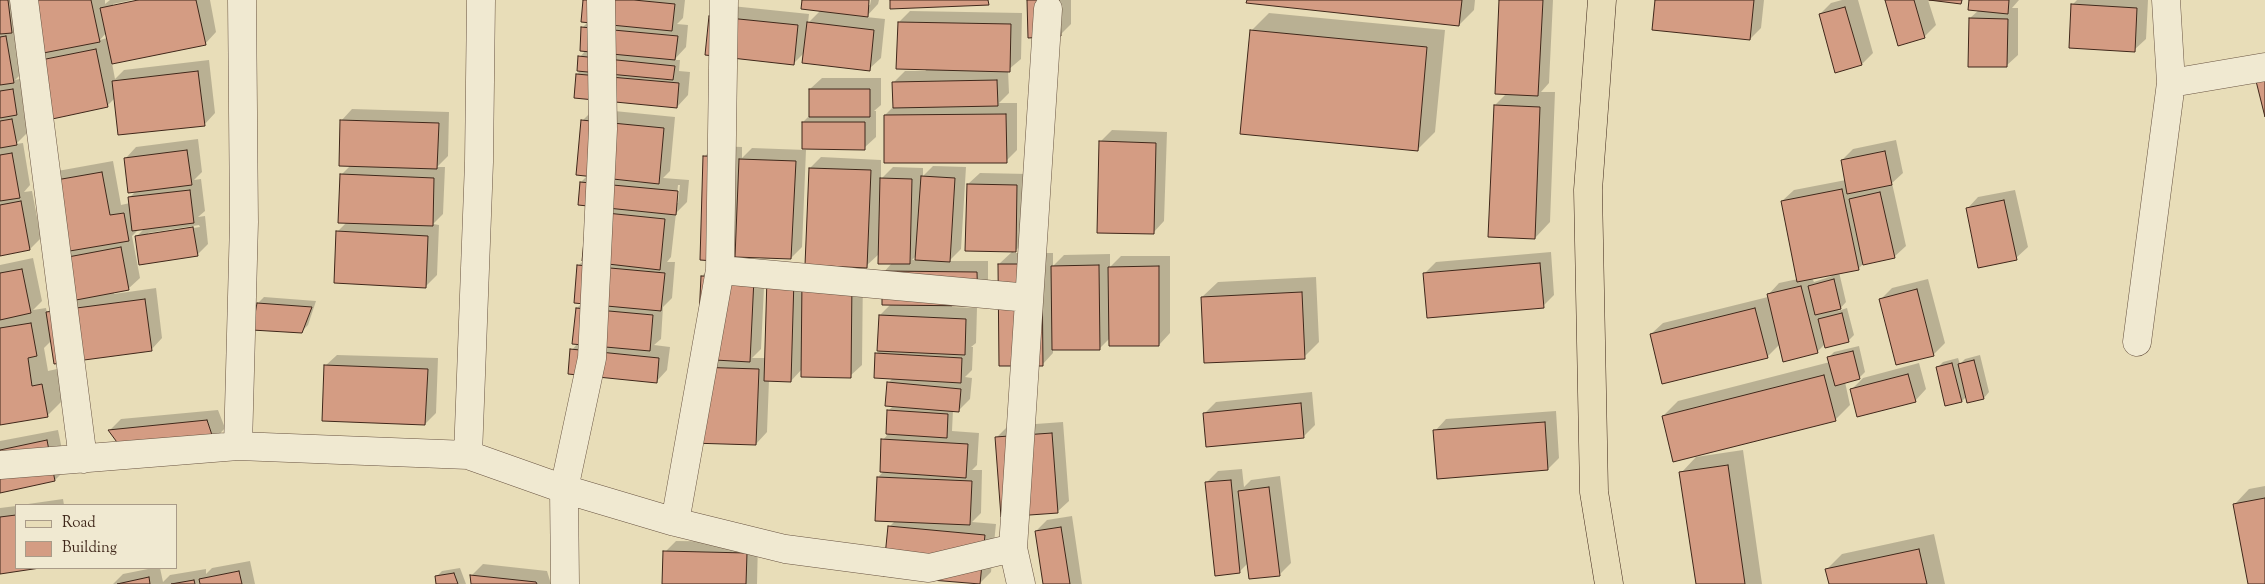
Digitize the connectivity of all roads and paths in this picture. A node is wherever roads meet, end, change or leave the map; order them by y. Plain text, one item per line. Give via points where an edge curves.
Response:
1 (24, 0) edge
2 (242, 0) edge
3 (481, 0) edge
4 (601, 0) edge
5 (724, 0) edge
6 (1602, 0) edge
7 (2166, 0) edge
8 (1048, 9) dead end
9 (2265, 67) edge
10 (2171, 84) junction
11 (720, 270) junction
12 (1029, 298) junction
13 (2137, 342) dead end
14 (238, 446) junction
15 (468, 455) junction
16 (83, 458) junction
17 (0, 465) edge
18 (564, 489) junction
19 (675, 522) junction
20 (1013, 548) junction
21 (564, 584) edge
22 (1021, 584) edge
23 (1608, 584) edge

1 - 16 street
2 - 14 street via 244,222
3 - 15 street via 480,162
4 - 18 street via 603,128 592,358
5 - 11 street
6 - 23 main road via 1588,190 1594,492
7 - 10 street
8 - 12 street
9 - 10 street
10 - 13 street
11 - 12 street
11 - 19 street
12 - 20 street
14 - 15 street
14 - 16 street
15 - 18 street
16 - 17 street
18 - 19 street
18 - 21 street
19 - 20 street via 785,549 929,568
20 - 22 street

